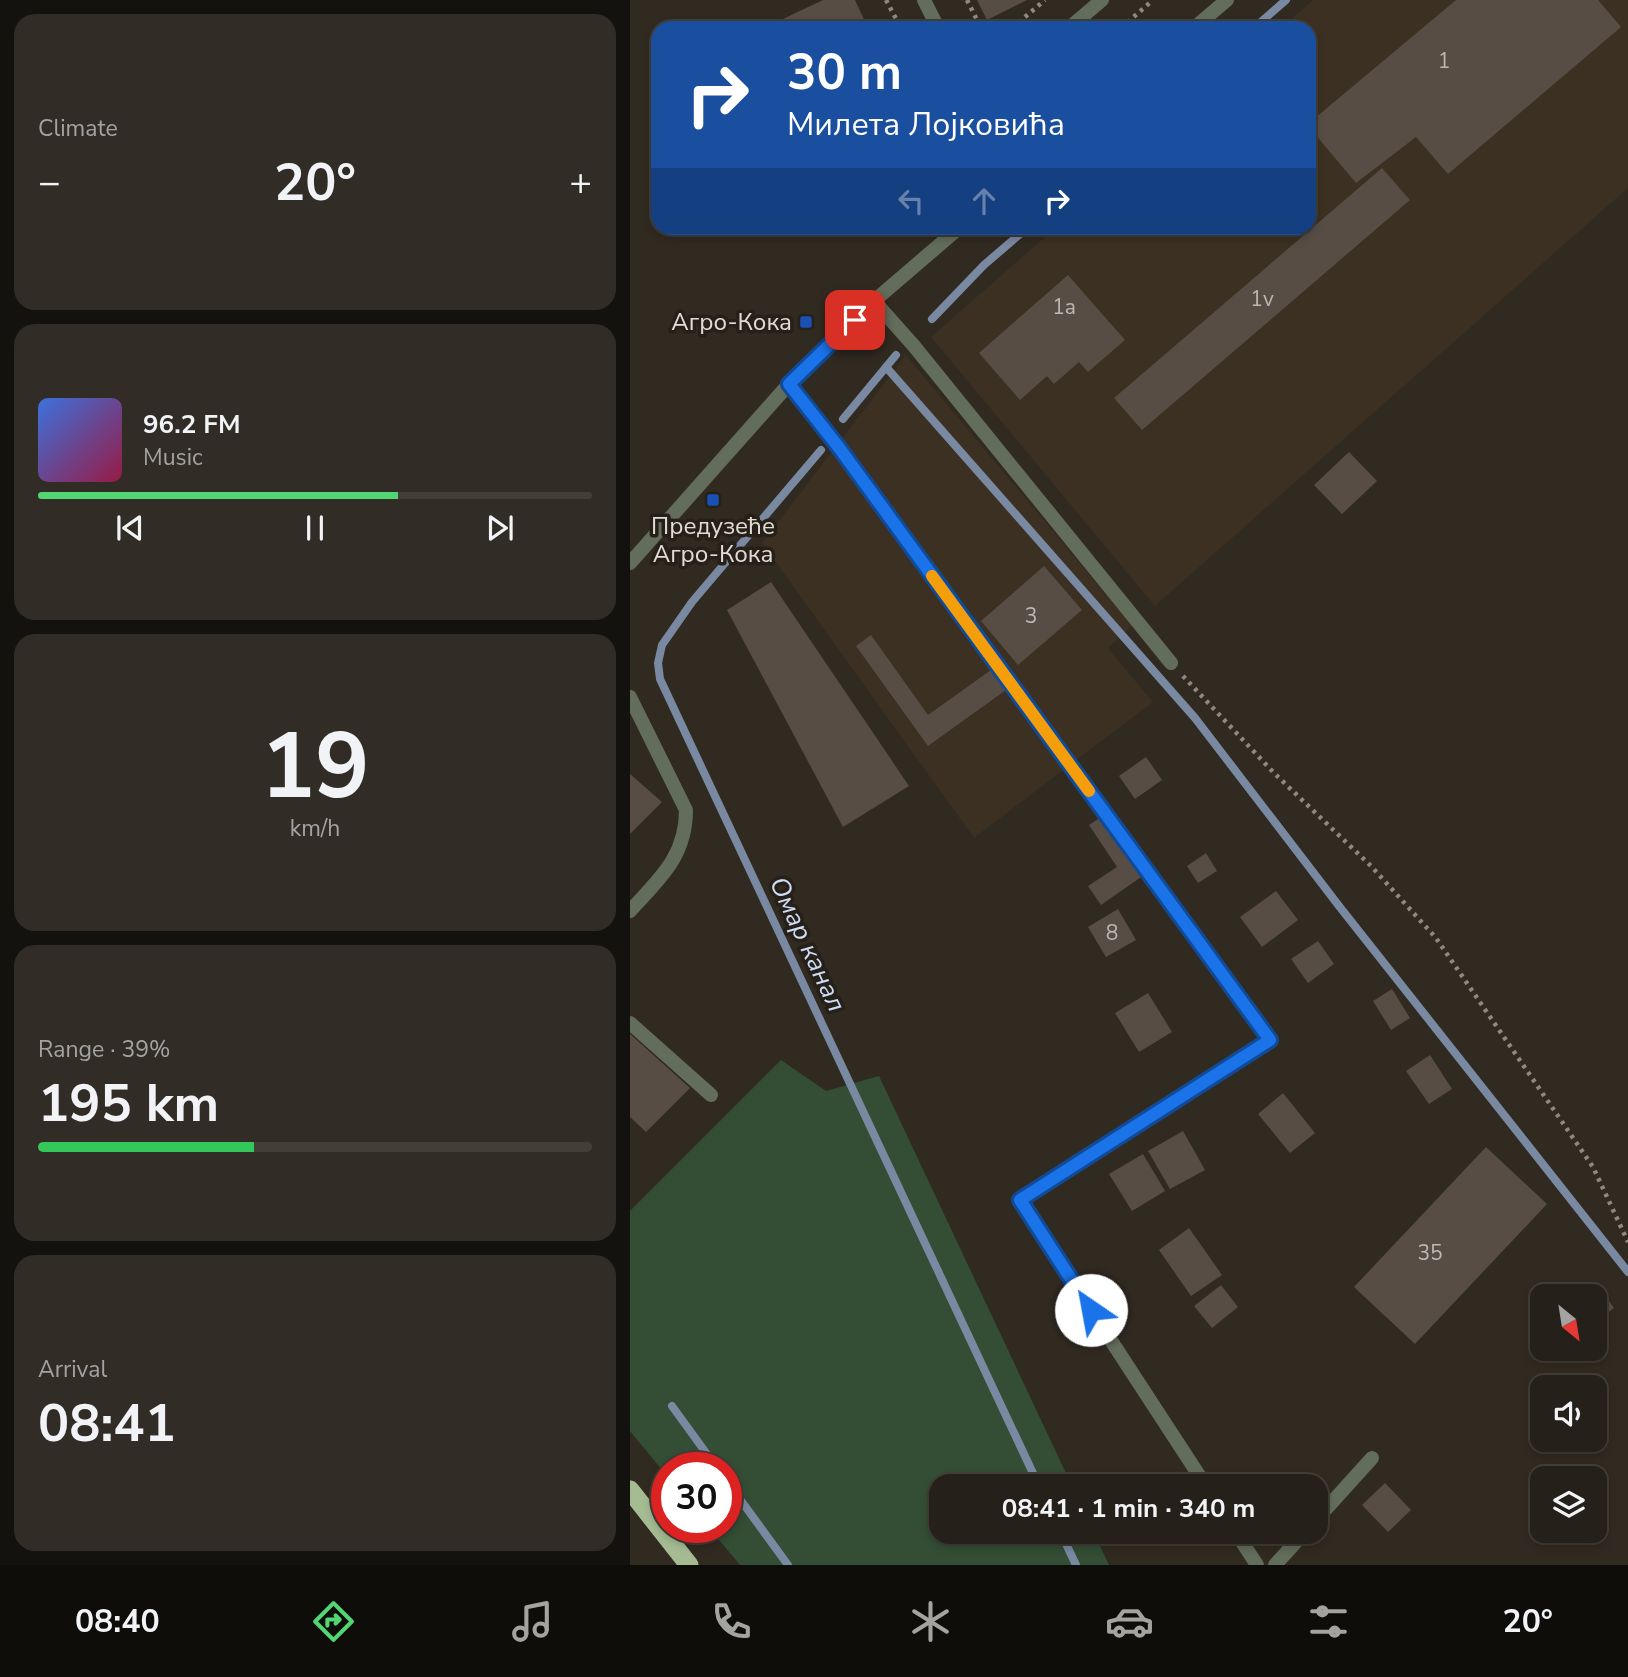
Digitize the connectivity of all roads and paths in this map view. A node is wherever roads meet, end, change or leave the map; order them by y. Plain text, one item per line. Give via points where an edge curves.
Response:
1 (886, 0) edge
2 (924, 0) edge
3 (967, 0) edge
4 (1045, 0) edge
5 (1102, 0) edge
6 (1153, 0) edge
7 (1227, 0) edge
8 (897, 21) edge
9 (934, 21) edge
10 (978, 21) edge
11 (1020, 21) edge
12 (1077, 21) edge
13 (1129, 21) edge
14 (1202, 21) edge
15 (951, 235) edge
16 (874, 301) junction
17 (789, 384) junction
18 (630, 563) edge
19 (1171, 663) joint
20 (630, 697) edge
21 (630, 911) edge
22 (630, 1023) edge
23 (711, 1095) dead end
24 (1628, 1242) edge
25 (1372, 1458) dead end
26 (1198, 1474) edge
27 (630, 1490) edge
28 (1328, 1507) edge
29 (1244, 1544) edge
30 (1294, 1544) edge
31 (689, 1565) edge
32 (1257, 1565) edge
33 (1275, 1565) edge

1 - 8 path
2 - 9 street
3 - 10 path
4 - 11 path
5 - 12 street
6 - 13 path
7 - 14 street
15 - 16 street
16 - 17 street
16 - 19 street
17 - 18 street
17 - 26 street via 1270,1040 1020,1200
19 - 24 path via 1436,938 1593,1167
20 - 21 street via 686,810 686,829 676,858
22 - 23 street
25 - 28 street
27 - 31 highway
29 - 32 street
30 - 33 street

